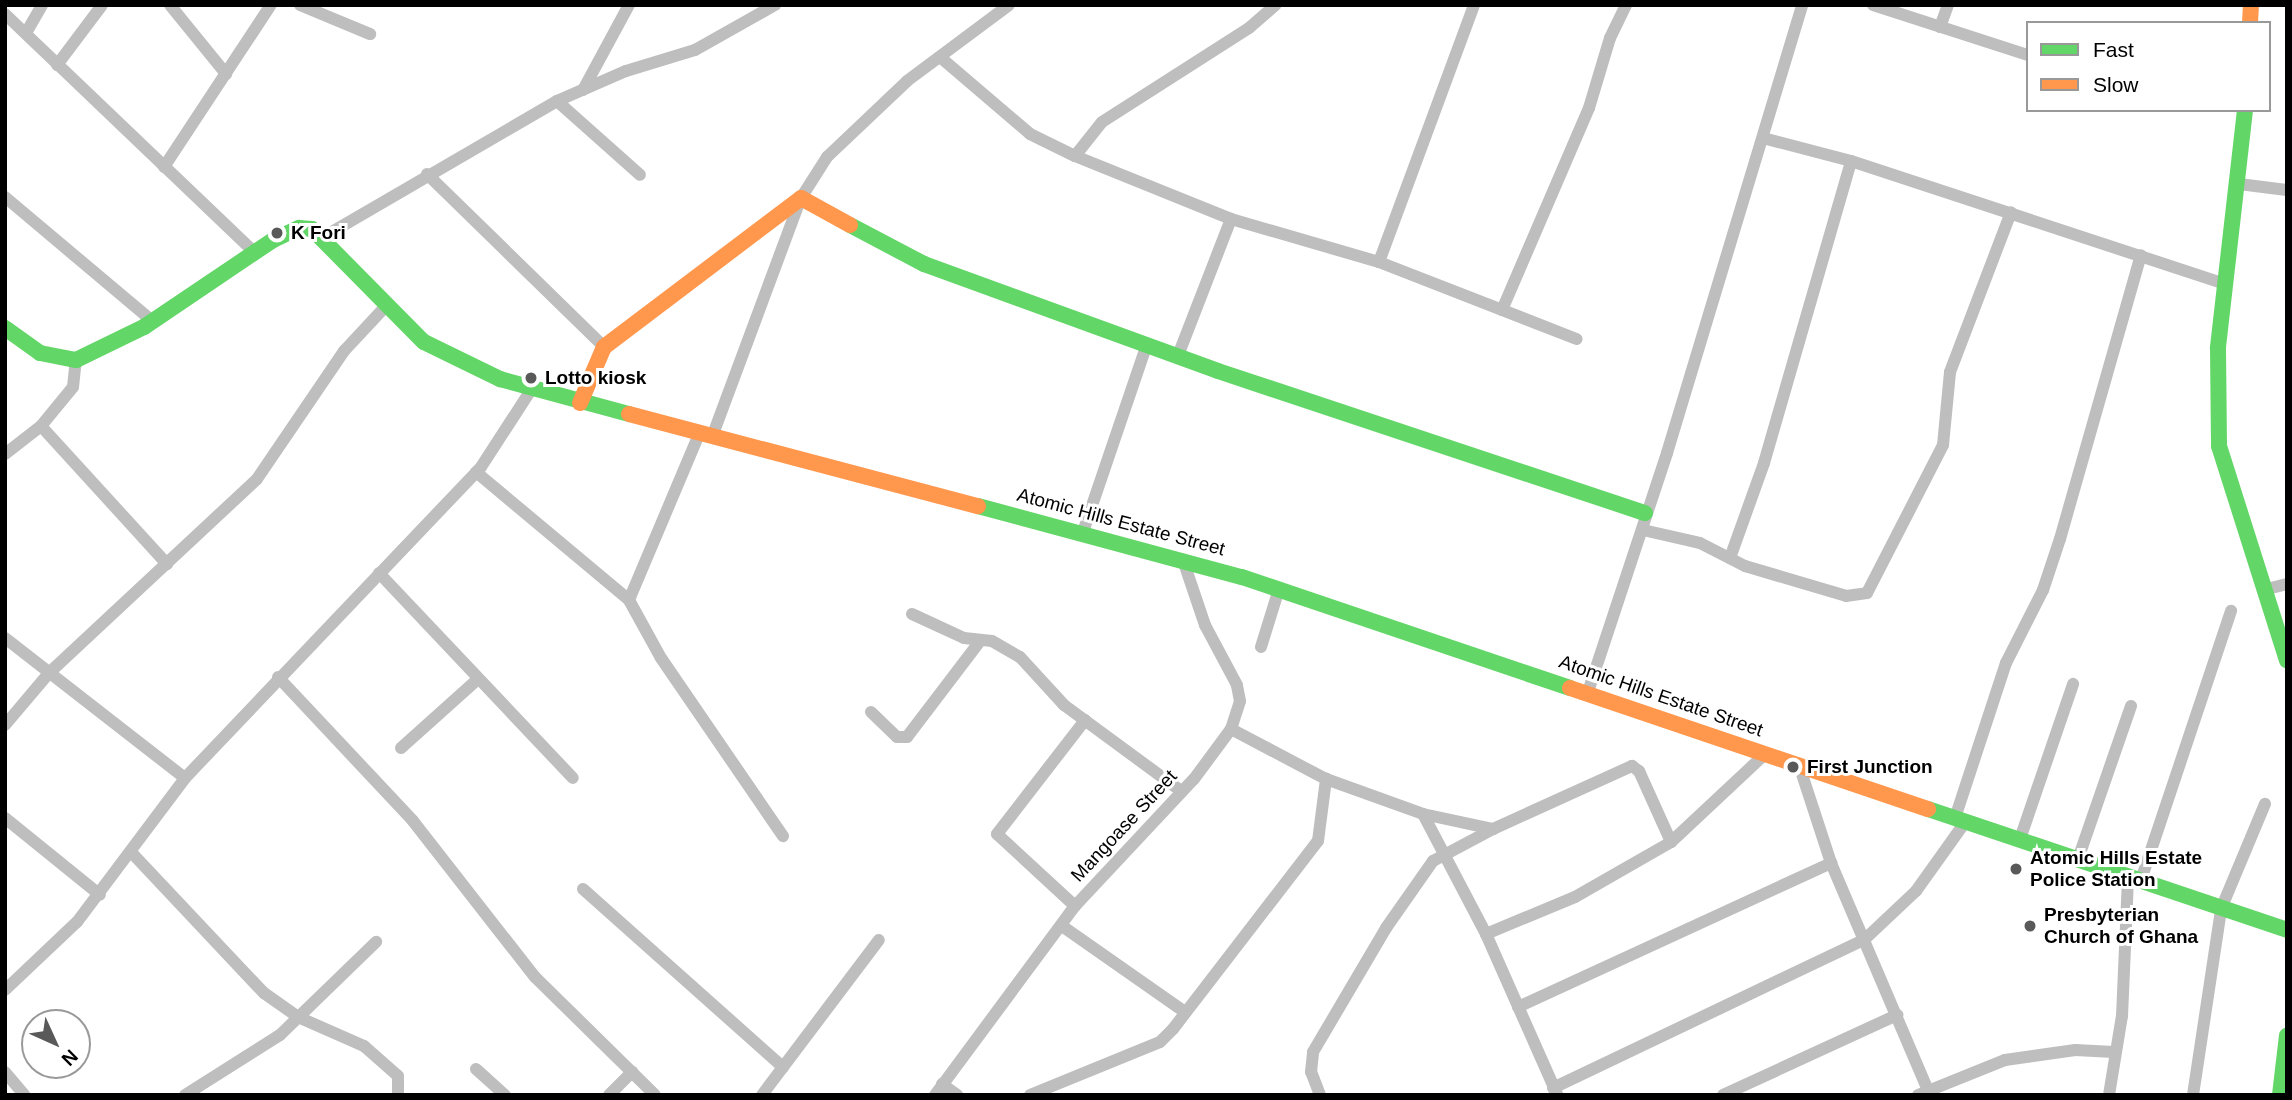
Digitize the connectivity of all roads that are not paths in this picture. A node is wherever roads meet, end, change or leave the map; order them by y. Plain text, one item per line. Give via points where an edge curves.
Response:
1 (42, 5) edge
2 (102, 5) edge
3 (170, 5) edge
4 (271, 5) edge
5 (300, 5) edge
6 (629, 5) edge
7 (775, 5) edge
8 (1009, 5) edge
9 (1275, 5) edge
10 (1474, 5) edge
11 (1626, 5) edge
12 (1802, 5) edge
13 (1873, 5) edge
14 (1948, 5) edge
15 (5, 14) edge
16 (1940, 27) junction
17 (26, 33) junction
18 (370, 34) dead end
19 (2026, 54) edge
20 (940, 57) junction
21 (57, 65) junction
22 (226, 74) junction
23 (583, 90) junction
24 (557, 101) junction
25 (2245, 112) edge
26 (1763, 138) junction
27 (1075, 156) junction
28 (1851, 161) junction
29 (164, 167) junction
30 (427, 174) junction
31 (640, 175) dead end
32 (2239, 184) junction
33 (2287, 190) edge
34 (5, 197) edge
35 (801, 198) junction
36 (2011, 212) junction
37 (1231, 219) junction
38 (325, 236) junction
39 (254, 252) junction
40 (2141, 255) junction
41 (1379, 262) junction
42 (2226, 284) junction
43 (385, 307) junction
44 (1502, 310) junction
45 (152, 321) junction
46 (7, 333) edge
47 (1577, 339) dead end
48 (1147, 344) junction
49 (604, 347) junction
50 (1180, 353) junction
51 (76, 360) junction
52 (531, 390) junction
53 (580, 402) junction
54 (41, 426) junction
55 (706, 435) junction
56 (5, 454) edge
57 (476, 472) junction
58 (1644, 522) junction
59 (1083, 532) junction
60 (1730, 558) junction
61 (1183, 560) junction
62 (167, 564) junction
63 (379, 573) junction
64 (2287, 584) edge
65 (1279, 589) junction
66 (2267, 589) junction
67 (629, 600) junction
68 (2231, 611) dead end
69 (912, 614) dead end
70 (5, 638) edge
71 (981, 639) junction
72 (1261, 647) dead end
73 (2287, 660) edge
74 (49, 673) junction
75 (278, 677) junction
76 (478, 679) junction
77 (2073, 684) dead end
78 (1588, 692) junction
79 (2131, 706) dead end
80 (871, 712) dead end
81 (1086, 720) junction
82 (5, 725) edge
83 (1231, 729) junction
84 (401, 748) dead end
85 (1765, 754) junction
86 (1799, 765) junction
87 (185, 778) junction
88 (572, 778) dead end
89 (1326, 779) junction
90 (1181, 791) junction
91 (2265, 804) dead end
92 (1423, 814) junction
93 (5, 818) edge
94 (1961, 820) junction
95 (1493, 829) junction
96 (783, 836) dead end
97 (2020, 839) junction
98 (1671, 842) junction
99 (131, 852) junction
100 (1445, 855) junction
101 (2078, 859) junction
102 (1831, 863) junction
103 (2134, 878) junction
104 (583, 890) dead end
105 (100, 895) junction
106 (1075, 906) junction
107 (2221, 909) junction
108 (1062, 926) junction
109 (2287, 930) edge
110 (1486, 934) junction
111 (1865, 939) junction
112 (879, 940) dead end
113 (376, 942) dead end
114 (5, 990) edge
115 (1518, 1007) junction
116 (1185, 1012) junction
117 (1897, 1015) junction
118 (298, 1017) junction
119 (2287, 1035) edge
120 (2114, 1052) junction
121 (783, 1067) junction
122 (476, 1069) dead end
123 (5, 1072) edge
124 (632, 1072) junction
125 (939, 1090) edge
126 (1555, 1091) edge
127 (1924, 1092) edge
128 (24, 1095) edge
129 (185, 1095) edge
130 (398, 1095) edge
131 (505, 1095) edge
132 (609, 1095) edge
133 (655, 1095) edge
134 (762, 1095) edge
135 (957, 1095) edge
136 (1030, 1095) edge
137 (1320, 1095) edge
138 (1723, 1095) edge
139 (2109, 1095) edge
140 (2193, 1095) edge
141 (2280, 1095) edge

1 - 17 street
2 - 21 street
3 - 22 street
4 - 22 street
5 - 18 street
6 - 23 street
7 - 23 street via 695,50
8 - 20 street
9 - 27 street via 1249,29 1102,122
10 - 41 street
11 - 44 street via 1610,38 1589,108
12 - 26 street
13 - 16 street
14 - 16 street
15 - 17 street
16 - 19 street
17 - 21 street
20 - 27 street via 1030,134
20 - 35 street via 848,133
21 - 29 street
22 - 29 street
23 - 24 street
24 - 30 street
24 - 31 street
25 - 32 street
26 - 28 street
26 - 58 street
27 - 37 street
28 - 36 street
28 - 60 street via 1765,463
29 - 39 street
30 - 38 street
30 - 49 street
32 - 33 street
32 - 42 street
34 - 45 street
35 - 48 street via 924,264
35 - 49 street
35 - 55 street
36 - 40 street
36 - 60 street via 1950,372 1943,445 1875,586 1859,597 1846,596
37 - 41 street
37 - 50 street
38 - 39 street via 299,228
38 - 43 street, Atomic Hills Estate Street
39 - 45 street
40 - 42 street
40 - 94 street via 2056,551 2006,663
41 - 44 street
42 - 66 street via 2218,348 2219,446
43 - 52 street, Atomic Hills Estate Street via 449,357
43 - 62 street via 344,351 257,479
44 - 47 street
45 - 51 street
46 - 51 street via 40,353
48 - 50 street
48 - 59 street
49 - 53 street
50 - 58 street via 1218,371
51 - 54 street via 73,387
52 - 53 street, Atomic Hills Estate Street
52 - 57 street via 497,448
53 - 55 street, Atomic Hills Estate Street
54 - 56 street
54 - 62 street
55 - 59 street, Atomic Hills Estate Street
55 - 67 street
57 - 63 street
57 - 67 street
58 - 60 street
58 - 78 street
59 - 61 street, Atomic Hills Estate Street
61 - 65 street, Atomic Hills Estate Street
61 - 83 street, Mangoase Street via 1205,625 1237,685 1240,701
62 - 74 street
63 - 75 street
63 - 76 street
64 - 66 street
65 - 72 street
65 - 78 street, Atomic Hills Estate Street
66 - 73 street
67 - 96 street via 661,658
68 - 103 street
69 - 71 street via 964,638
70 - 74 street
71 - 80 street via 907,737 897,737
71 - 81 street via 1020,657 1063,705
74 - 82 street
74 - 87 street
75 - 87 street
75 - 124 street via 413,821 535,977
76 - 84 street
76 - 88 street
77 - 97 street
78 - 85 street, Atomic Hills Estate Street
79 - 101 street
81 - 90 street
81 - 106 street via 997,834
83 - 89 street
83 - 90 street, Mangoase Street
85 - 86 street, Atomic Hills Estate Street
85 - 98 street
86 - 94 street, Atomic Hills Estate Street
86 - 102 street
87 - 99 street
89 - 92 street
89 - 116 street via 1318,841
90 - 106 street, Mangoase Street
91 - 107 street
92 - 95 street
92 - 100 street
93 - 105 street
94 - 97 street, Atomic Hills Estate Street
94 - 111 street via 1916,891
95 - 98 street via 1632,766 1639,771
95 - 100 street
97 - 101 street, Atomic Hills Estate Street
98 - 110 street via 1575,897
99 - 105 street
99 - 118 street via 264,993
100 - 110 street
100 - 137 street via 1425,872 1386,928 1312,1052 1311,1072
101 - 103 street, Atomic Hills Estate Street
102 - 111 street
102 - 115 street
103 - 107 street, Atomic Hills Estate Street
103 - 120 street via 2122,1016
104 - 121 street
105 - 114 street via 56,945
106 - 108 street, Mangoase Street
107 - 109 street, Atomic Hills Estate Street
107 - 140 street
108 - 116 street
108 - 125 street, Mangoase Street
110 - 115 street
111 - 117 street
111 - 126 street
112 - 121 street
113 - 118 street
115 - 126 street
116 - 136 street via 1160,1042
117 - 127 street
117 - 138 street
118 - 129 street via 280,1035
118 - 130 street via 364,1046 398,1076
119 - 141 street
120 - 127 street via 2075,1050 2005,1059
120 - 139 street
121 - 134 street
122 - 131 street
123 - 128 street
124 - 132 street
124 - 133 street
125 - 135 street

